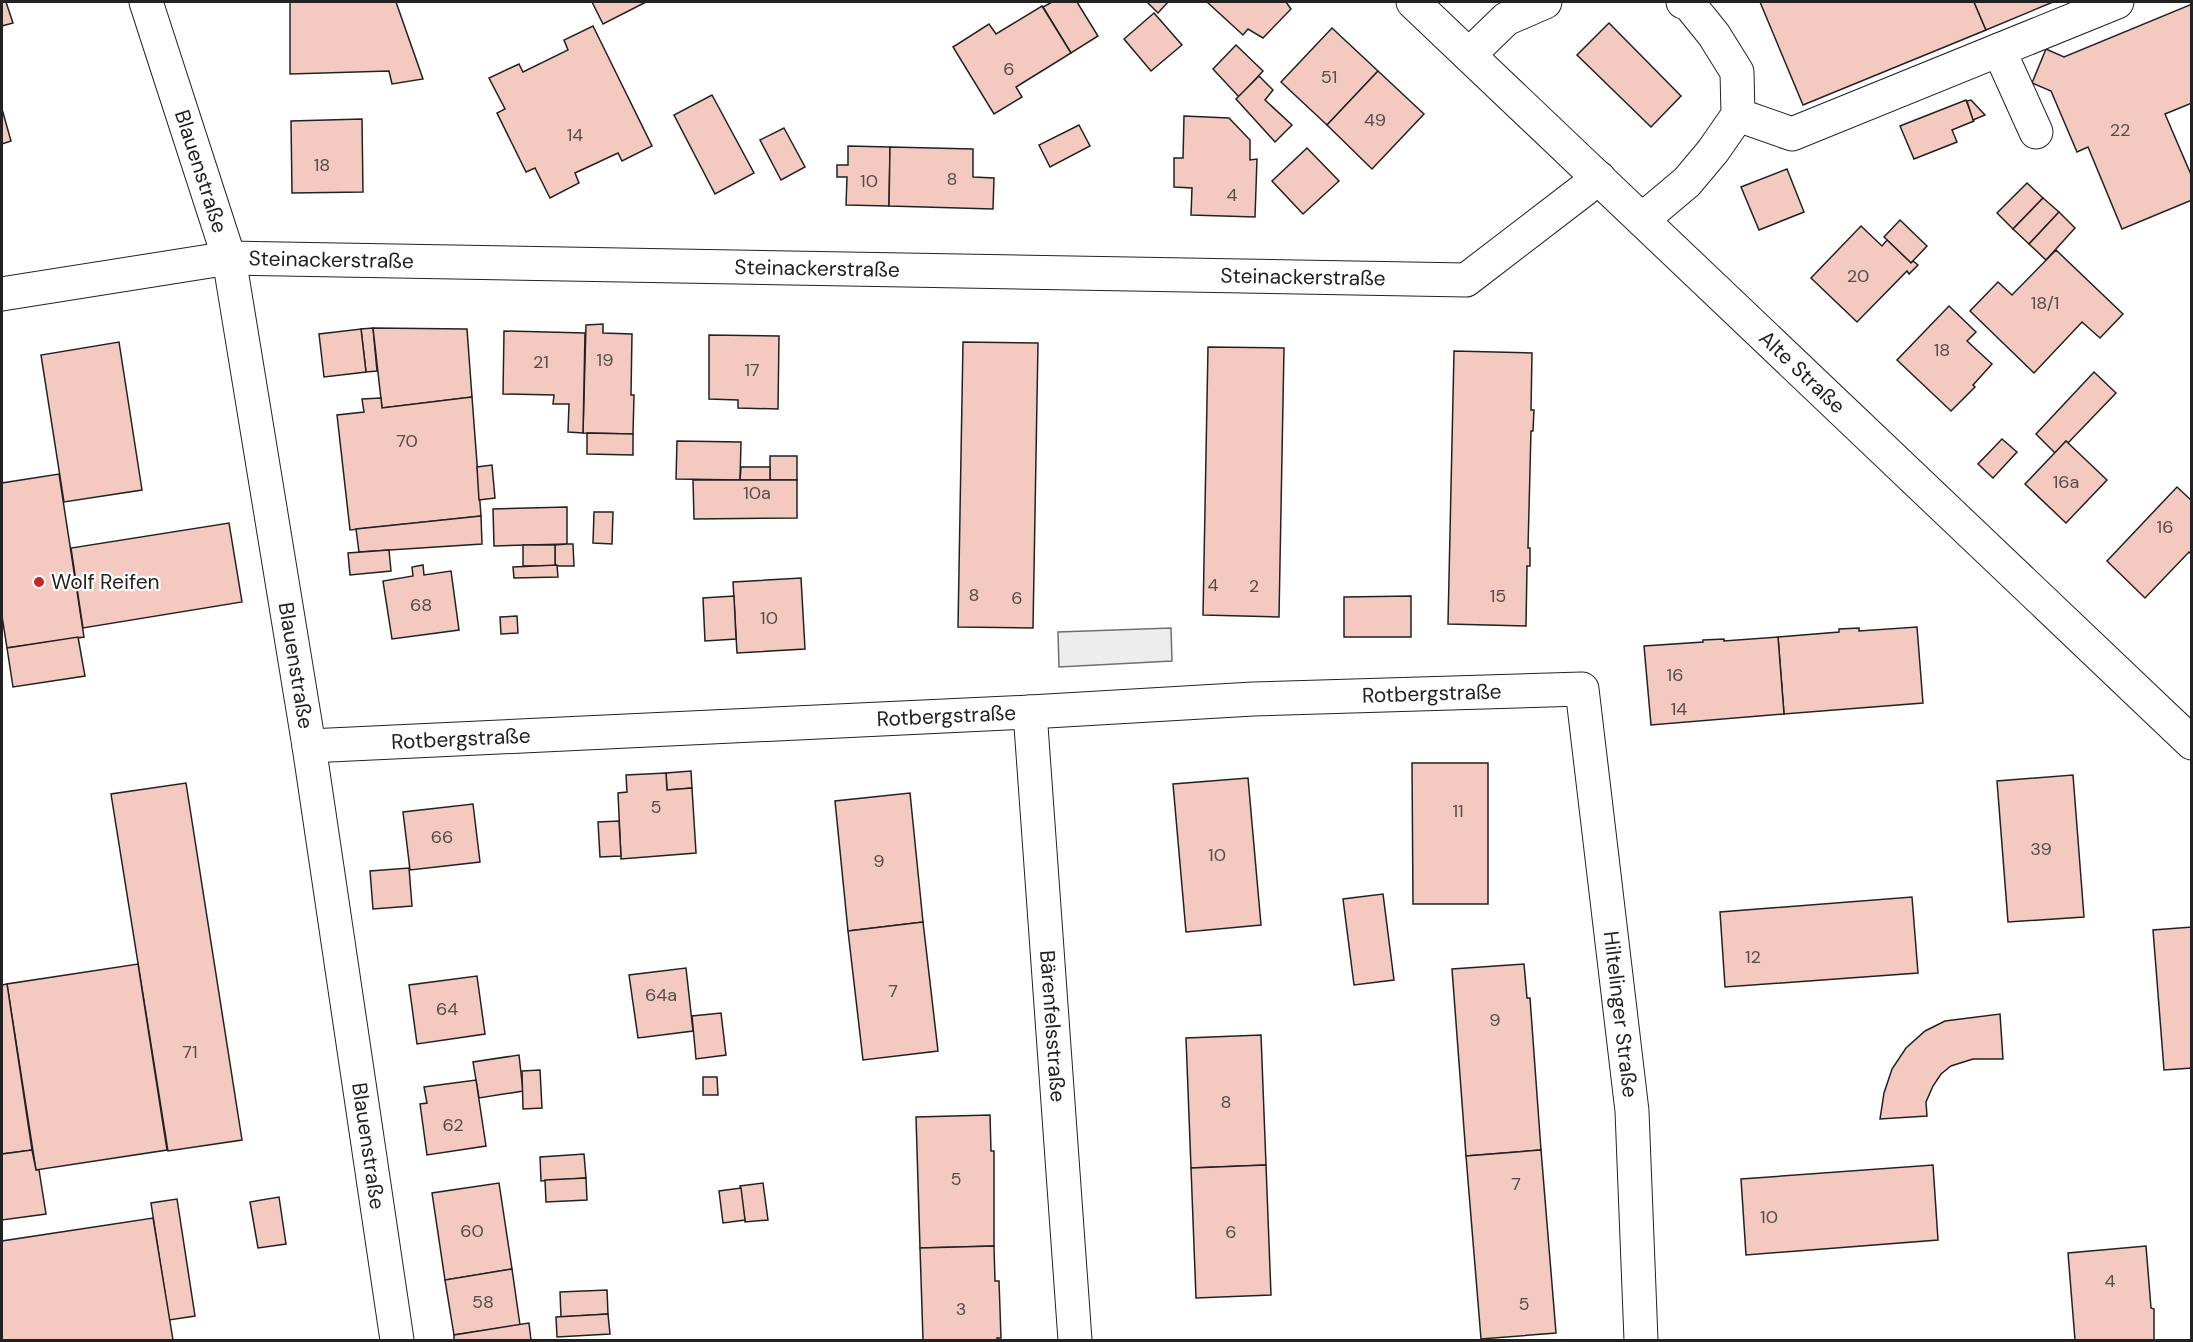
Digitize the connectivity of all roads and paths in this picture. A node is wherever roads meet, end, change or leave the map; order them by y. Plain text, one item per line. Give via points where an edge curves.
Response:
1 (146, 2) edge
2 (1413, 2) edge
3 (1545, 2) edge
4 (1683, 2) edge
5 (2117, 2) edge
6 (1999, 50) junction
7 (1469, 55) junction
8 (1738, 115) junction
9 (2036, 132) dead end
10 (1599, 178) junction
11 (1643, 219) junction
12 (229, 258) junction
13 (2, 294) edge
14 (1582, 689) joint
15 (1030, 712) junction
16 (2192, 743) edge
17 (309, 746) junction
18 (397, 1341) edge
19 (1075, 1341) edge
20 (1641, 1341) edge

1 - 12 street, Blauenstraße
2 - 7 street, Alte Straße
3 - 7 street via 1506,19
4 - 8 street via 1689,4 1714,35 1737,72
5 - 6 street
6 - 8 street via 1792,134
6 - 9 street
7 - 10 street, Alte Straße
8 - 11 street via 1687,182
10 - 11 street, Alte Straße
10 - 12 street, Steinackerstraße via 1466,280
11 - 16 street, Alte Straße
12 - 13 street, Steinackerstraße
12 - 17 street, Blauenstraße
14 - 15 street, Rotbergstraße via 1253,699
14 - 20 street, Hiltelinger Straße via 1632,1111
15 - 17 street, Rotbergstraße
15 - 19 street, Bärenfelsstraße
17 - 18 street, Blauenstraße

